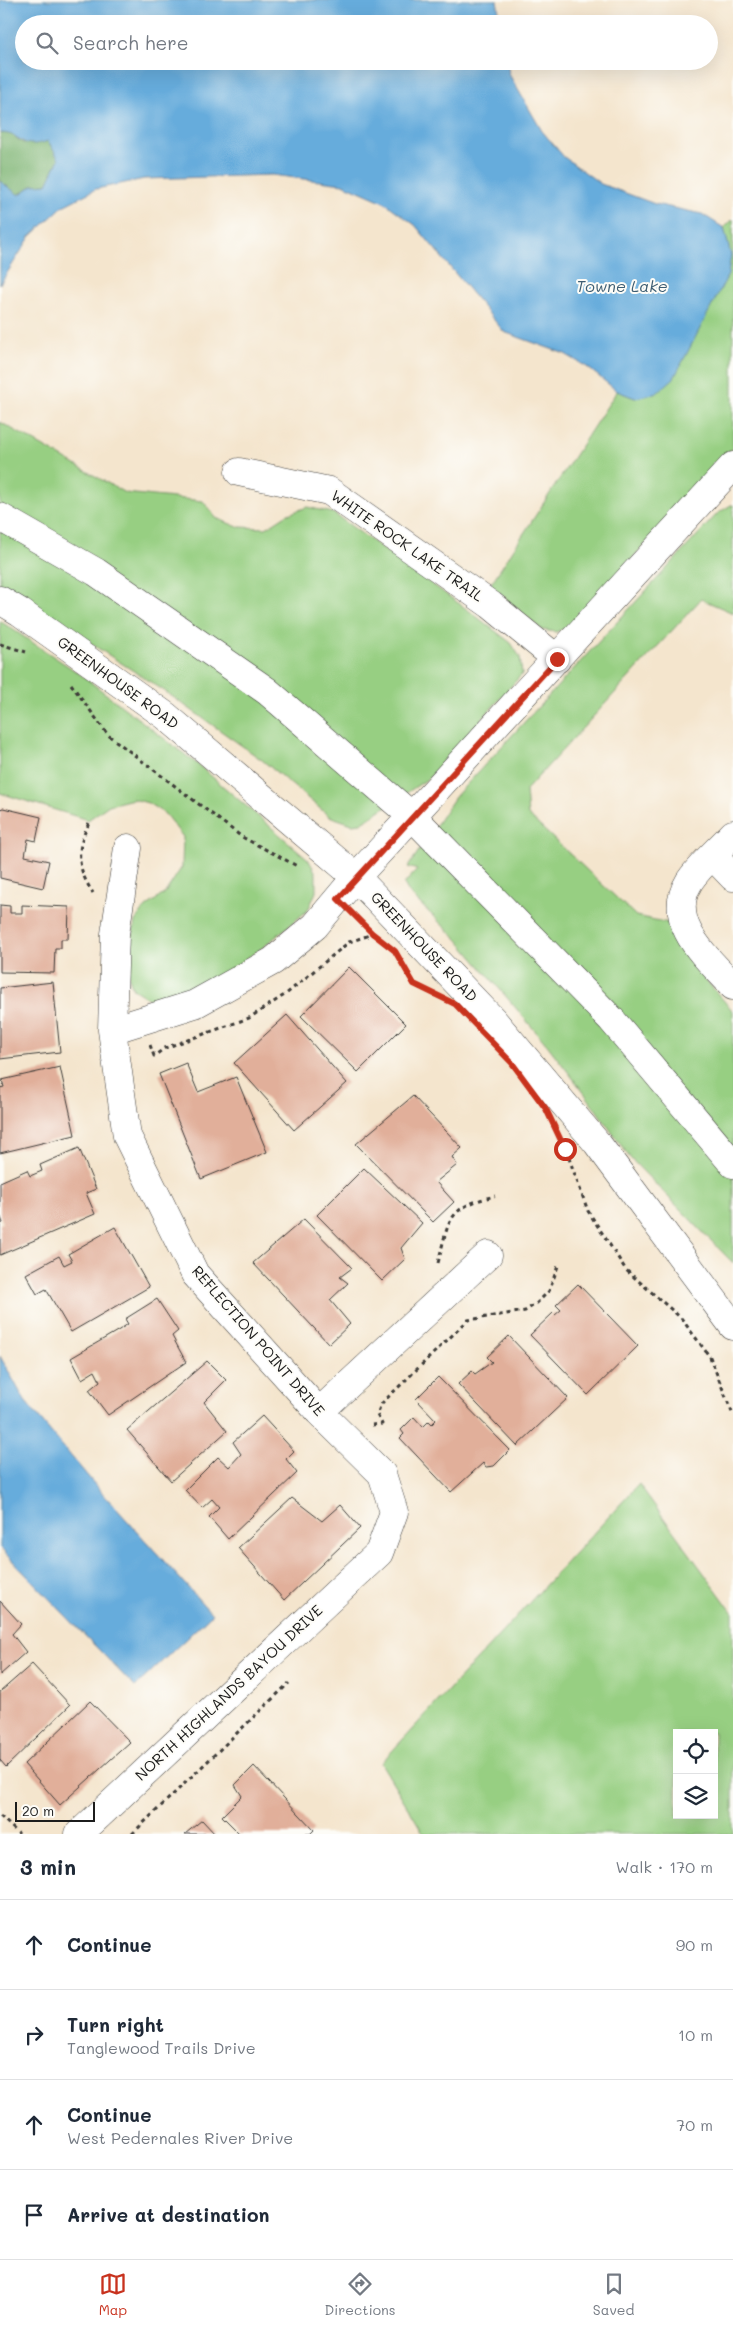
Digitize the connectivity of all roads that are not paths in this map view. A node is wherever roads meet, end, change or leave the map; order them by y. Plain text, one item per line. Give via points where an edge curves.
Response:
1 (732, 470) edge
2 (239, 472) dead end
3 (0, 517) edge
4 (0, 600) edge
5 (557, 659) junction
6 (413, 817) junction
7 (733, 834) edge
8 (128, 848) dead end
9 (713, 856) junction
10 (356, 878) junction
11 (733, 878) edge
12 (733, 986) edge
13 (112, 1030) junction
14 (733, 1164) edge
15 (488, 1255) dead end
16 (733, 1326) edge
17 (319, 1412) junction
18 (379, 1553) joint
19 (80, 1834) edge

1 - 5 street
2 - 5 street, WHITE ROCK LAKE TRAIL via 329,491 491,605
3 - 6 street via 96,572 267,691
4 - 10 street, GREENHOUSE ROAD via 166,716
5 - 6 street
6 - 10 street
6 - 14 street via 611,1018
7 - 9 street
8 - 13 street, REFLECTION POINT DRIVE via 115,934
9 - 11 street
9 - 12 street via 689,882 681,901 684,925 696,945
10 - 13 street via 314,926 273,961 195,1004
10 - 16 street, GREENHOUSE ROAD via 493,1020 597,1143
13 - 17 street, REFLECTION POINT DRIVE via 127,1136 196,1274
15 - 17 street
17 - 18 street, REFLECTION POINT DRIVE via 382,1474 394,1512
18 - 19 street, NORTH HIGHLANDS BAYOU DRIVE

